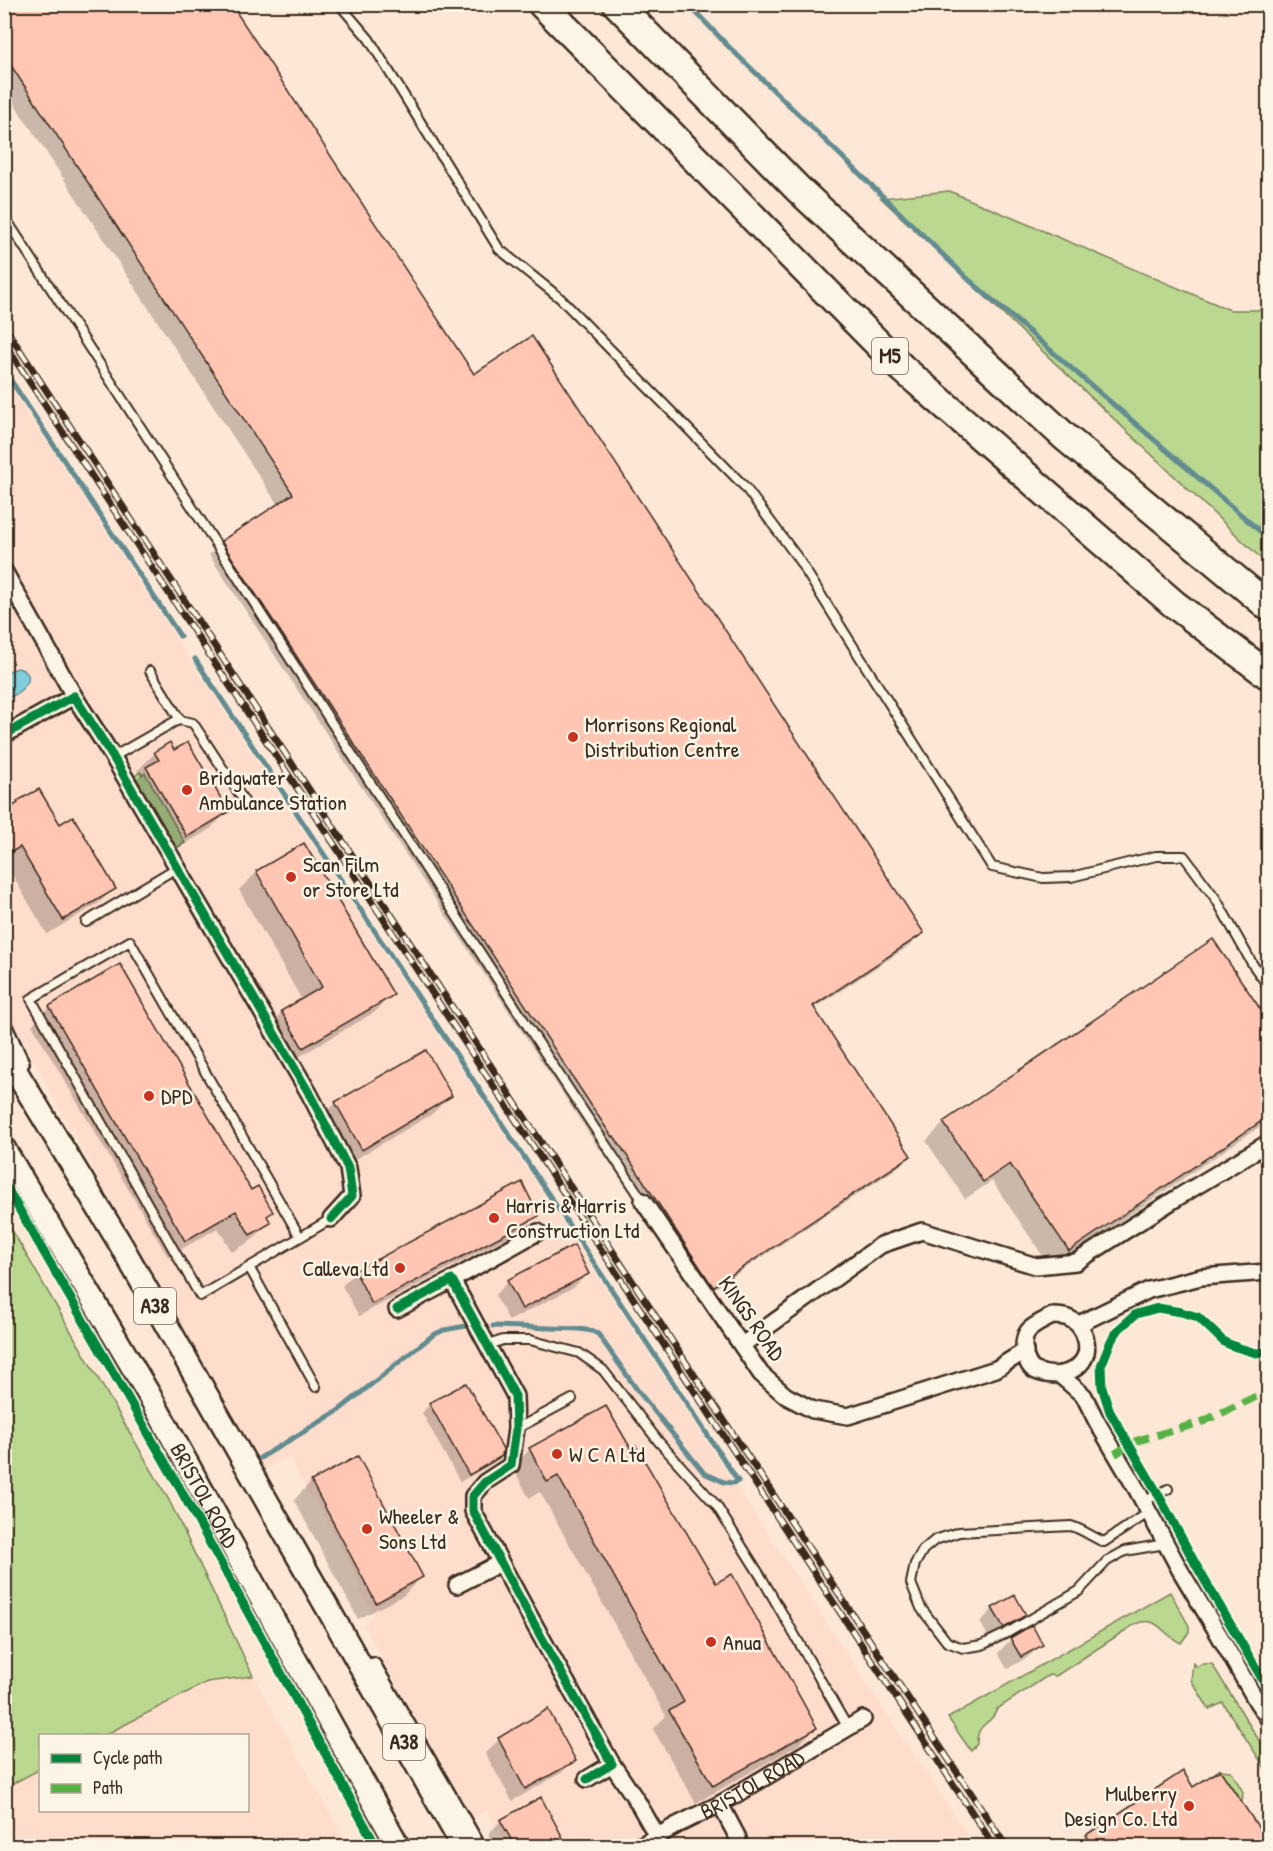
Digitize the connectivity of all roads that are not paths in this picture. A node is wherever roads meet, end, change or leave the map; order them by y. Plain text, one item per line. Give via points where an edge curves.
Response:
1 (339, 4) edge
2 (542, 4) edge
3 (617, 4) edge
4 (4, 216) edge
5 (4, 571) edge
6 (1269, 606) edge
7 (150, 671) dead end
8 (1269, 675) edge
9 (74, 696) junction
10 (180, 720) junction
11 (4, 735) edge
12 (113, 757) junction
13 (244, 801) dead end
14 (178, 867) junction
15 (86, 922) dead end
16 (1269, 986) edge
17 (4, 1027) edge
18 (4, 1052) edge
19 (58, 1142) junction
20 (1269, 1143) edge
21 (4, 1149) edge
22 (643, 1200) joint
23 (332, 1219) joint
24 (538, 1232) dead end
25 (300, 1237) junction
26 (249, 1267) junction
27 (1269, 1272) edge
28 (452, 1280) junction
29 (397, 1309) dead end
30 (1113, 1309) junction
31 (1079, 1324) junction
32 (1087, 1341) junction
33 (488, 1345) junction
34 (742, 1345) junction
35 (1025, 1351) junction
36 (1078, 1366) junction
37 (996, 1369) junction
38 (1032, 1369) junction
39 (1060, 1376) junction
40 (316, 1387) dead end
41 (1084, 1396) junction
42 (572, 1399) dead end
43 (516, 1429) junction
44 (1168, 1489) dead end
45 (1145, 1508) junction
46 (1165, 1544) junction
47 (500, 1563) junction
48 (457, 1585) dead end
49 (345, 1638) junction
50 (1269, 1718) edge
51 (863, 1719) dead end
52 (848, 1728) junction
53 (612, 1764) junction
54 (587, 1779) dead end
55 (720, 1804) junction
56 (657, 1836) junction
57 (738, 1838) dead end
58 (398, 1846) edge
59 (463, 1846) edge
60 (477, 1846) edge
61 (640, 1846) edge

1 - 16 lane via 369,39 499,249 560,298 745,487 797,557 992,867 1043,878 1071,877 1156,856 1184,856 1216,899
2 - 8 highway, M5 via 902,368 1174,604
3 - 6 highway via 798,189 1056,429
4 - 22 lane
5 - 9 street
7 - 10 lane
9 - 11 street
9 - 12 street
10 - 12 lane
10 - 13 lane via 196,726
12 - 14 street
14 - 15 lane
14 - 23 street via 348,1168 352,1196
17 - 19 street
18 - 19 main road, A38
19 - 49 main road, A38
20 - 34 street via 1076,1262 1036,1266 922,1230 881,1245
21 - 58 main road, BRISTOL ROAD / A38 via 148,1393
22 - 34 street, KINGS ROAD
23 - 25 lane
24 - 28 street
25 - 26 lane
25 - 26 lane via 130,940 32,999 200,1296
26 - 40 lane
27 - 30 street via 1201,1277 1149,1290
28 - 29 street
28 - 33 street
30 - 31 street
30 - 32 street
31 - 32 street
31 - 35 street via 1068,1317 1052,1316 1030,1329 1025,1336
32 - 36 street via 1086,1354
33 - 43 street via 515,1396
33 - 52 lane via 503,1340 530,1340 579,1353 603,1370 659,1442 716,1505
34 - 37 street, KINGS ROAD via 761,1374 786,1396 813,1410 848,1416
35 - 37 street, KINGS ROAD
35 - 38 street
36 - 39 street
36 - 41 street
37 - 38 street
38 - 39 street
39 - 41 street
41 - 45 street
42 - 43 lane
43 - 47 street via 511,1465 485,1482 473,1496 473,1511
44 - 45 lane
45 - 46 street
45 - 46 lane via 1104,1542 1071,1526 959,1533 935,1540 915,1564 911,1583 921,1608 946,1642 963,1648 982,1645 1007,1633 1079,1591 1107,1561 1125,1551
46 - 50 street
47 - 48 street
47 - 53 street
49 - 59 main road, A38
49 - 60 street via 373,1666
51 - 52 street, BRISTOL ROAD
52 - 55 street, BRISTOL ROAD
53 - 54 street
53 - 56 street
55 - 56 street, BRISTOL ROAD
55 - 57 street
56 - 61 street, BRISTOL ROAD

